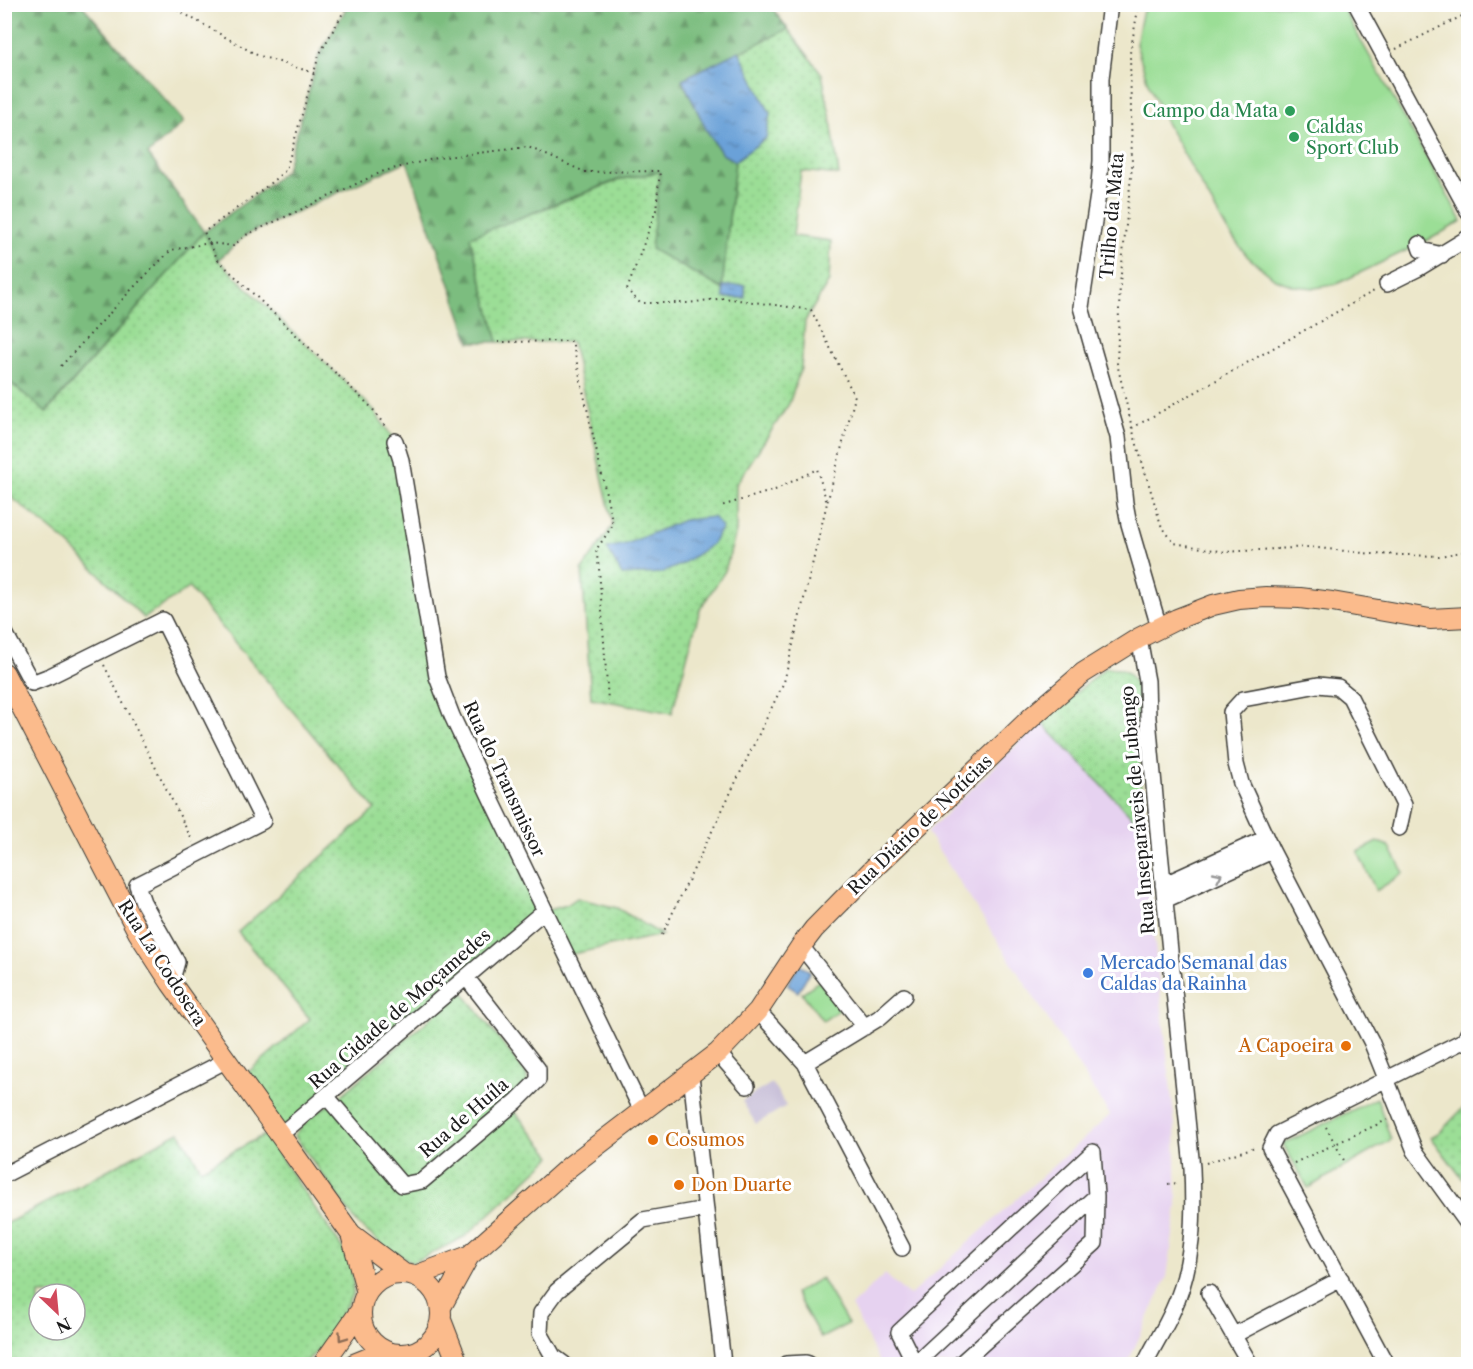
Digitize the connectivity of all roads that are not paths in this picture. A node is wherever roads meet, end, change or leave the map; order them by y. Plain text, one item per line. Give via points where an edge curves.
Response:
1 (1110, 4) edge
2 (1356, 4) edge
3 (1468, 211) edge
4 (1468, 238) edge
5 (1419, 244) dead end
6 (1442, 255) junction
7 (1387, 284) road end
8 (395, 441) road end
9 (1468, 618) edge
10 (1160, 627) junction
11 (4, 631) edge
12 (1139, 638) junction
13 (4, 673) edge
14 (1399, 828) dead end
15 (1269, 844) junction
16 (1164, 893) junction
17 (544, 911) junction
18 (801, 946) junction
19 (466, 977) junction
20 (171, 983) junction
21 (904, 996) dead end
22 (758, 1011) junction
23 (866, 1027) junction
24 (1468, 1033) edge
25 (718, 1053) junction
26 (227, 1060) junction
27 (805, 1063) junction
28 (691, 1075) junction
29 (1387, 1078) junction
30 (747, 1086) dead end
31 (327, 1097) junction
32 (642, 1112) junction
33 (280, 1135) junction
34 (4, 1175) edge
35 (1096, 1196) junction
36 (706, 1209) junction
37 (1468, 1224) edge
38 (351, 1234) junction
39 (902, 1248) dead end
40 (469, 1256) junction
41 (410, 1275) junction
42 (1341, 1279) junction
43 (1209, 1293) dead end
44 (364, 1302) junction
45 (441, 1314) junction
46 (1234, 1335) junction
47 (399, 1357) edge
48 (915, 1364) edge
49 (323, 1365) edge
50 (354, 1365) edge
51 (458, 1365) edge
52 (564, 1365) edge
53 (723, 1365) edge
54 (786, 1365) edge
55 (809, 1365) edge
56 (960, 1365) edge
57 (1146, 1365) edge
58 (1250, 1365) edge
59 (1386, 1365) edge

1 - 10 street via 1101,78 1098,195 1081,307 1118,437 1129,524
2 - 3 street
4 - 6 street
5 - 6 street via 1421,250
6 - 7 street
8 - 17 street, Rua do Transmissor via 402,460 437,677
9 - 10 main road, Rua Diário de Notícias via 1430,619 1332,602 1266,597 1213,605
10 - 12 main road, Rua Diário de Notícias
11 - 20 street via 32,683 163,620 263,821 137,885 177,962
12 - 16 street, Rua Inseparáveis de Lubango via 1147,681
12 - 18 main road, Rua Diário de Notícias via 1049,700 875,867
13 - 20 main road, Rua La Codosera via 138,932
14 - 15 street via 1404,805 1350,697 1338,687 1318,685 1243,699 1231,712 1241,783
15 - 16 street
15 - 29 street
16 - 57 street, Rua Inseparáveis de Lubango via 1192,1168 1193,1230 1180,1292
17 - 19 street, Rua Cidade de Moçamedes
17 - 32 street, Rua do Transmissor
18 - 22 main road, Rua Diário de Notícias
18 - 23 street
19 - 31 street, Rua Cidade de Moçamedes
19 - 31 street, Rua de Huíla via 538,1069 538,1080 517,1101 422,1180 402,1185
20 - 26 main road, Rua La Codosera
21 - 23 street
22 - 25 main road, Rua Diário de Notícias
22 - 27 street
23 - 27 street
24 - 29 street via 1465,1040
25 - 28 main road, Rua Diário de Notícias
25 - 30 street
26 - 33 main road, Rua La Codosera
26 - 34 street
27 - 39 street
28 - 32 main road, Rua Diário de Notícias
28 - 36 street
29 - 37 street via 1415,1151
29 - 42 street via 1277,1134 1270,1148
31 - 33 street, Rua Cidade de Moçamedes
32 - 40 main road, Rua Diário de Notícias via 569,1167
33 - 38 main road, Rua La Codosera
35 - 48 street
35 - 48 street via 1093,1152 899,1332
35 - 56 street via 1095,1243
36 - 52 street via 643,1220 557,1291 541,1313 540,1333 553,1356
36 - 53 street
38 - 41 main road, Rua La Codosera
38 - 44 main road, Rua La Codosera
40 - 41 main road
40 - 45 main road
41 - 44 main road via 383,1278
41 - 45 main road via 433,1288
42 - 46 street
42 - 59 street
43 - 46 street
44 - 47 main road via 361,1321 370,1339
44 -> 49 main road
45 - 47 main road via 438,1332 431,1341 422,1349
45 - 51 main road
46 - 58 street
47 - 50 main road
54 - 55 street

